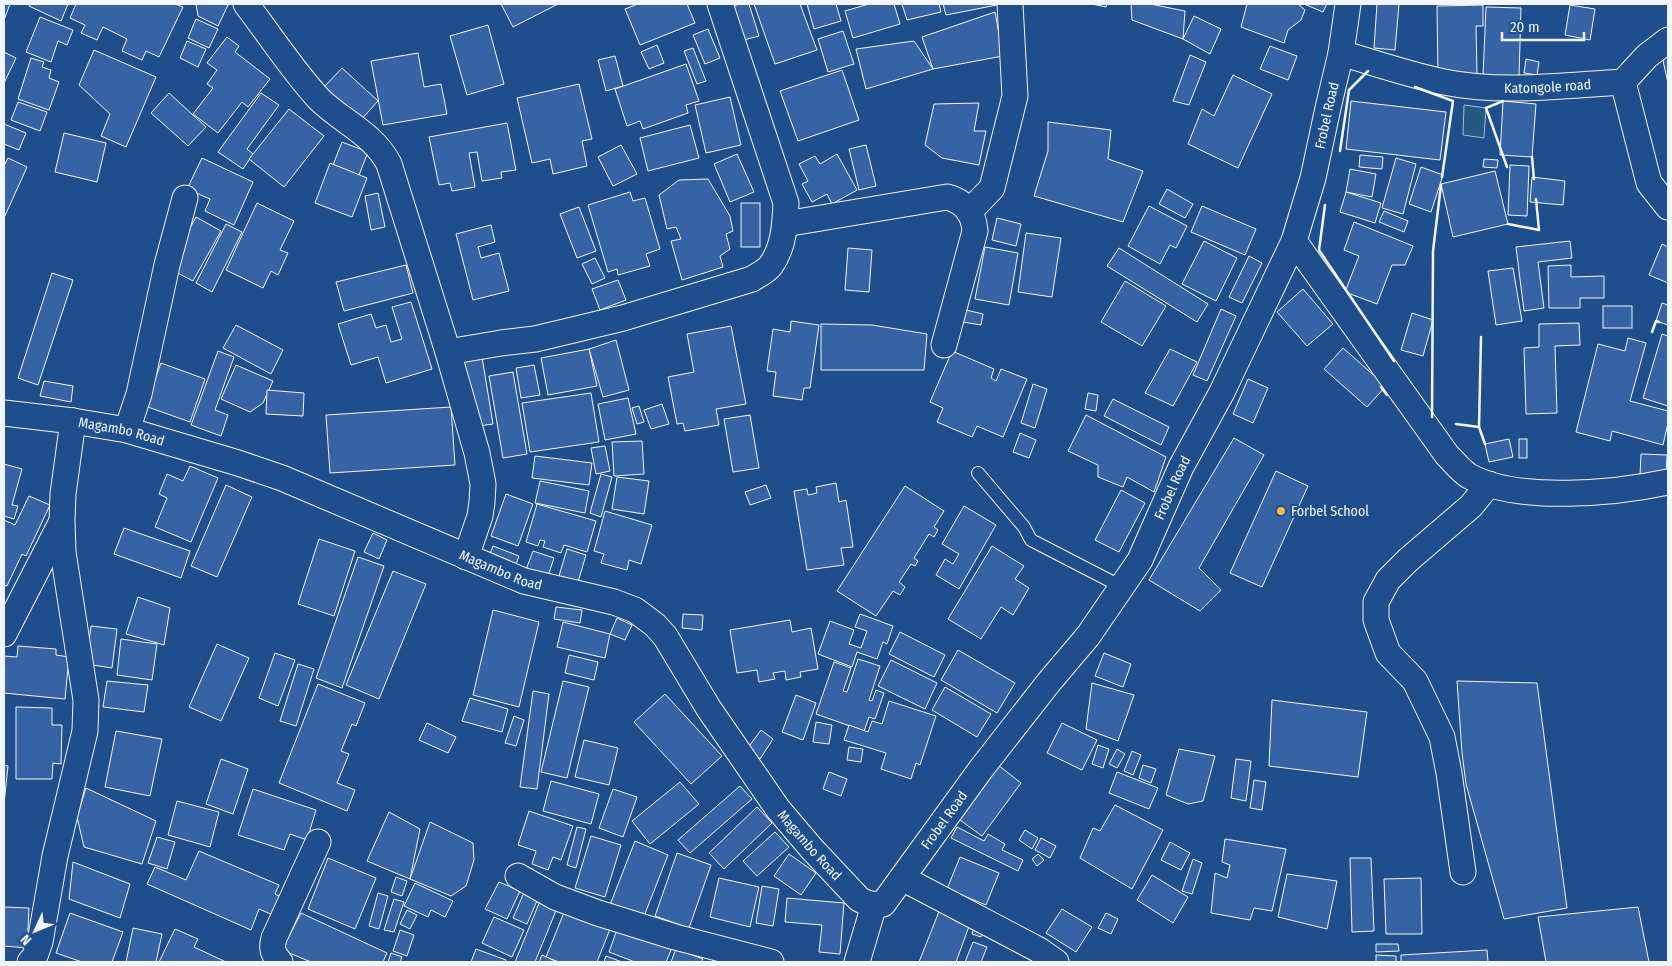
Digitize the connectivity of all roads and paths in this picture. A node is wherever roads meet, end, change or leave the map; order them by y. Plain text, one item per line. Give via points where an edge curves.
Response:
1 (246, 4) edge
2 (720, 4) edge
3 (1010, 4) edge
4 (1348, 4) edge
5 (1668, 40) edge
6 (1341, 53) junction
7 (1623, 82) junction
8 (185, 198) dead end
9 (1668, 207) edge
10 (970, 212) junction
11 (785, 224) junction
12 (1294, 241) junction
13 (944, 345) dead end
14 (448, 352) junction
15 (4, 413) edge
16 (73, 421) junction
17 (127, 430) junction
18 (978, 473) dead end
19 (1668, 482) edge
20 (1489, 484) junction
21 (62, 521) junction
22 (466, 557) junction
23 (1122, 587) junction
24 (4, 634) edge
25 (318, 842) dead end
26 (1463, 872) dead end
27 (518, 876) dead end
28 (902, 878) junction
29 (874, 905) junction
30 (30, 962) edge
31 (280, 962) edge
32 (772, 962) edge
33 (857, 962) edge
34 (1056, 962) edge

1 - 14 street via 321,100 368,136 385,157
2 - 11 street via 786,203
3 - 10 street via 1015,96 992,188
4 - 6 street, Frobel Road
5 - 7 street via 1647,56
6 - 7 street, Katongole road via 1437,80 1477,86
6 - 12 street, Frobel Road
7 - 9 street via 1649,183
8 - 17 street via 139,394
10 - 11 street via 954,199 947,198
10 - 13 street via 975,231
11 - 14 street via 780,250 770,266 752,279 623,318 534,339
12 - 20 street via 1447,455 1469,475
12 - 23 street, Frobel Road via 1140,560
14 - 22 street via 483,484 480,516
15 - 16 street, Magambo Road
16 - 17 street, Magambo Road
16 - 21 street
17 - 22 street, Magambo Road via 282,478
18 - 23 lane via 1024,527 1031,540
19 - 20 street via 1634,490 1579,493 1513,489
20 - 26 street via 1471,506 1388,580 1376,602 1376,620 1388,653 1415,681 1442,737
21 - 24 street
21 - 30 street via 63,552 87,715 55,856 40,942
22 - 29 street, Magambo Road via 524,581 614,602 635,610 655,624 778,808 859,899
23 - 28 street, Frobel Road
25 - 31 street via 274,938 273,954
27 - 32 street via 555,897 598,913
28 - 29 street, Frobel Road via 883,904
28 - 34 street via 1040,950
29 - 33 street

